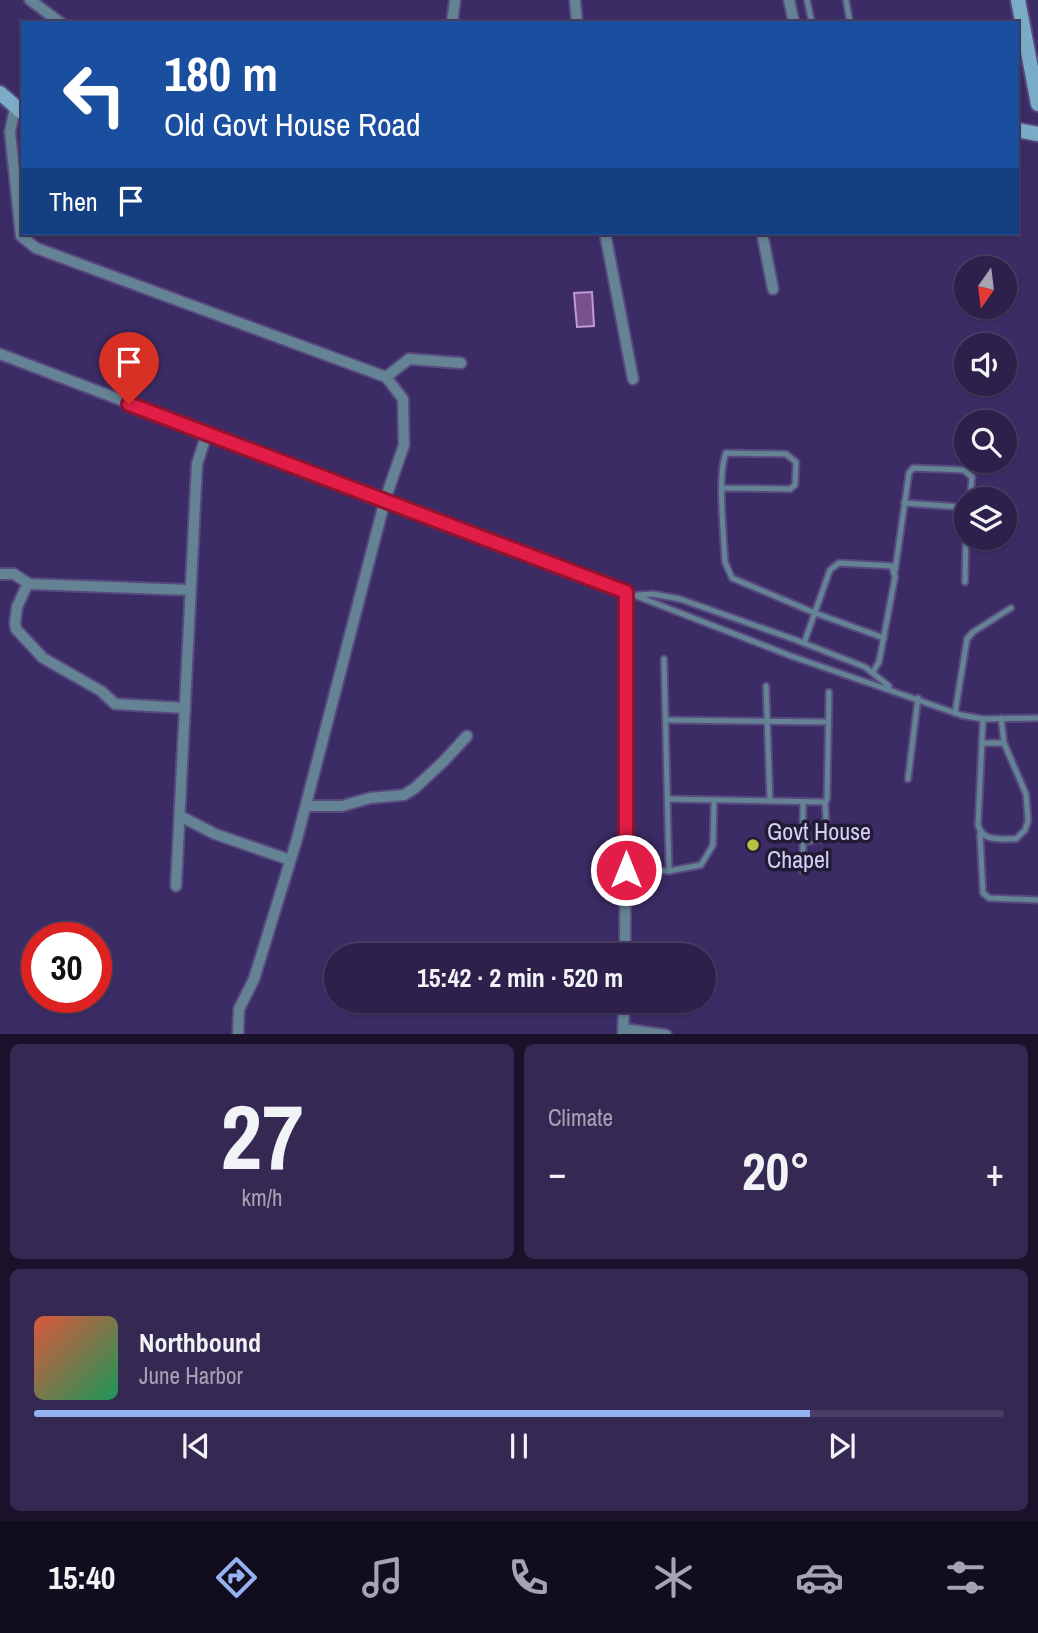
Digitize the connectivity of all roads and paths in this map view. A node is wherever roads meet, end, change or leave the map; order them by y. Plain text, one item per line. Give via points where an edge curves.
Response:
1 (30, 0) edge
2 (455, 0) edge
3 (575, 0) edge
4 (789, 0) edge
5 (807, 0) edge
6 (846, 0) edge
7 (1018, 0) edge
8 (58, 21) edge
9 (452, 21) edge
10 (577, 21) edge
11 (794, 21) edge
12 (812, 21) edge
13 (850, 21) edge
14 (0, 93) edge
15 (1038, 104) edge
16 (19, 111) edge
17 (1019, 130) edge
18 (1038, 134) edge
19 (605, 235) edge
20 (762, 235) edge
21 (773, 289) dead end
22 (0, 354) edge
23 (461, 363) dead end
24 (386, 377) junction
25 (633, 379) dead end
26 (207, 433) junction
27 (971, 487) edge
28 (723, 488) junction
29 (385, 500) junction
30 (904, 503) junction
31 (954, 505) edge
32 (966, 550) edge
33 (895, 571) junction
34 (0, 573) edge
35 (965, 582) dead end
36 (28, 583) junction
37 (190, 590) junction
38 (631, 594) junction
39 (1011, 608) dead end
40 (815, 613) junction
41 (779, 634) junction
42 (884, 638) junction
43 (804, 643) junction
44 (773, 649) junction
45 (664, 659) dead end
46 (873, 672) junction
47 (766, 685) dead end
48 (894, 690) junction
49 (829, 692) dead end
50 (918, 698) junction
51 (185, 708) junction
52 (955, 713) junction
53 (1001, 718) junction
54 (1038, 718) edge
55 (983, 719) junction
56 (666, 720) junction
57 (767, 722) junction
58 (828, 722) junction
59 (467, 736) dead end
60 (982, 743) junction
61 (1004, 743) junction
62 (908, 779) dead end
63 (667, 799) junction
64 (770, 801) junction
65 (714, 802) junction
66 (803, 802) junction
67 (825, 802) junction
68 (306, 806) junction
69 (180, 816) junction
70 (980, 834) junction
71 (803, 842) junction
72 (290, 860) junction
73 (626, 870) junction
74 (669, 871) junction
75 (803, 871) dead end
76 (176, 886) dead end
77 (1038, 900) edge
78 (625, 943) edge
79 (624, 1013) edge
80 (624, 1032) edge
81 (238, 1034) edge
82 (666, 1034) edge

1 - 8 street
2 - 9 street
3 - 10 street
4 - 11 street
5 - 12 lane
6 - 13 lane
7 - 15 street
14 - 16 street
16 - 24 street via 10,132 21,236 36,248
17 - 18 street
19 - 25 street
20 - 21 street
22 - 26 street
23 - 24 street via 409,359
24 - 29 street via 404,399 404,445
26 - 29 street
26 - 37 street via 197,464
27 - 30 lane via 972,477 964,470 917,467 908,473
28 - 28 lane via 726,453 786,454 796,462 795,485 785,491
28 - 40 lane via 724,562 732,578
29 - 38 street
29 - 68 street
30 - 31 lane
30 - 33 lane
32 - 35 lane
33 - 40 lane via 892,566 839,563 830,570
33 - 42 lane
34 - 36 street via 15,574
36 - 37 street
36 - 51 street via 17,607 16,629 43,658 115,704
37 - 51 street
38 - 41 lane via 680,599
38 - 44 lane
38 - 73 street
39 - 52 lane via 967,639
40 - 42 lane
40 - 43 lane
41 - 43 lane
41 - 44 lane
42 - 46 lane
43 - 46 lane
44 - 48 lane
45 - 56 lane
46 - 48 lane
47 - 57 lane
48 - 50 lane
49 - 58 lane
50 - 52 lane
50 - 62 lane
51 - 69 street
52 - 55 lane
53 - 54 lane
53 - 55 lane
53 - 61 lane
55 - 60 lane
56 - 57 lane
56 - 63 lane
57 - 58 lane
57 - 64 lane
58 - 67 lane
59 - 68 street via 404,795 342,806
60 - 61 lane
60 - 70 lane
61 - 70 lane via 1026,793 1028,821 1016,839
63 - 65 lane
63 - 74 lane
64 - 65 lane
64 - 66 lane
65 - 74 lane via 713,845 708,858 694,868
66 - 67 lane
66 - 71 lane
67 - 71 lane via 827,838
68 - 72 street
69 - 72 street via 215,834
69 - 76 street
70 - 77 lane via 983,893 989,898
71 - 75 lane
72 - 81 street via 254,979 239,1009
73 - 74 lane
73 - 78 street
79 - 80 street
80 - 82 street

